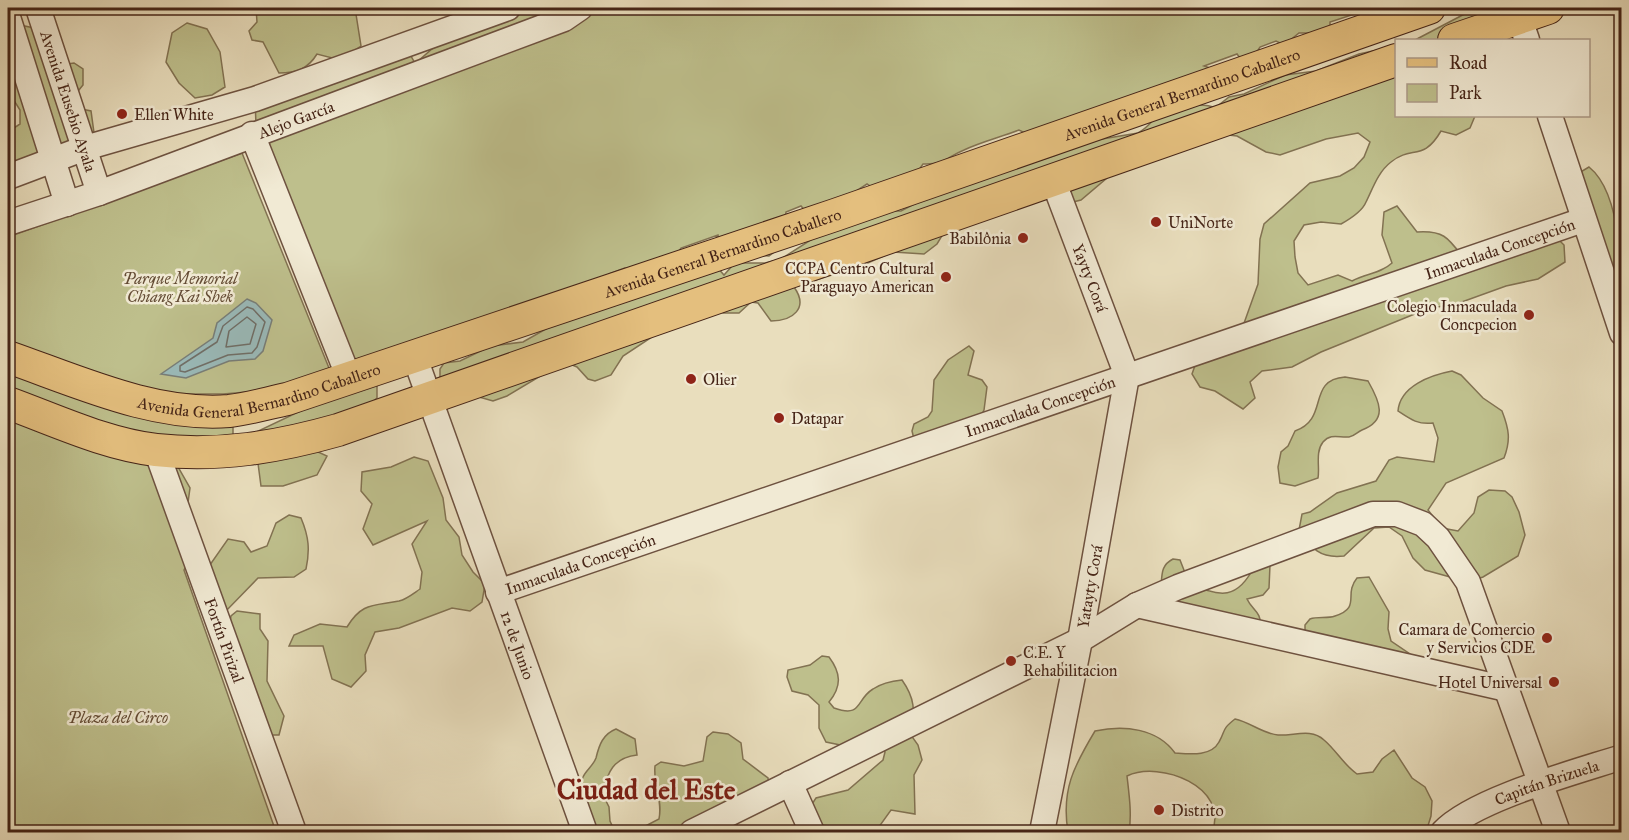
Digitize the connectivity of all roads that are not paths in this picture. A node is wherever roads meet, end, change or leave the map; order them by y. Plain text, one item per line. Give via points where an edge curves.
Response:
1 (38, 8) edge
2 (508, 8) edge
3 (579, 8) edge
4 (1429, 8) edge
5 (8, 17) edge
6 (1528, 18) edge
7 (1457, 39) edge
8 (1395, 60) edge
9 (1550, 117) edge
10 (252, 134) junction
11 (84, 148) junction
12 (53, 160) junction
13 (8, 177) edge
14 (1053, 180) junction
15 (99, 193) junction
16 (67, 204) junction
17 (1583, 220) junction
18 (8, 223) edge
19 (1622, 333) edge
20 (414, 355) junction
21 (8, 357) edge
22 (1127, 376) junction
23 (349, 378) junction
24 (429, 397) junction
25 (8, 403) edge
26 (156, 450) junction
27 (498, 592) junction
28 (1137, 605) junction
29 (1080, 640) junction
30 (1507, 689) junction
31 (1622, 757) edge
32 (790, 783) junction
33 (1540, 783) junction
34 (294, 832) edge
35 (585, 832) edge
36 (693, 832) edge
37 (812, 832) edge
38 (1042, 832) edge
39 (1443, 832) edge
40 (1558, 832) edge

1 - 11 street, Avenida Eusebio Ayala
2 - 11 street, Alejo García via 255,99
3 - 10 street, Alejo García via 564,19
4 - 20 main road, Avenida General Bernardino Caballero via 856,208
5 - 12 street, Avenida Eusebio Ayala
6 - 7 main road
8 - 14 main road
9 - 17 street
10 - 15 street, Alejo García
10 - 23 street
11 - 12 street, Alejo García
11 - 15 street, Avenida Eusebio Ayala
12 - 13 street, Alejo García
12 - 16 street, Avenida Eusebio Ayala
14 - 22 street, Yayty Corá
14 - 24 main road
15 - 16 street, Alejo García
16 - 18 street, Alejo García
17 - 19 street
17 - 22 street, Inmaculada Concepción
20 - 23 main road, Avenida General Bernardino Caballero
20 - 24 street, 12 de Junio
21 - 23 main road, Avenida General Bernardino Caballero via 115,394 171,408 229,411 287,399
22 - 27 street, Inmaculada Concepción
22 - 29 street, Yatayty Corá
24 - 26 main road via 287,444 243,452
24 - 27 street, 12 de Junio
25 - 26 main road via 106,438
26 - 34 street, Fortín Pirizal
27 - 35 street, 12 de Junio
28 - 29 street
28 - 30 street
28 - 30 street via 1373,514 1397,514 1423,524 1438,538 1468,582
29 - 32 street
29 - 38 street, Yatayty Corá
30 - 33 street
31 - 33 street, Capitán Brizuela
32 - 36 street
32 - 37 street
33 - 39 street, Capitán Brizuela via 1455,820
33 - 40 street

